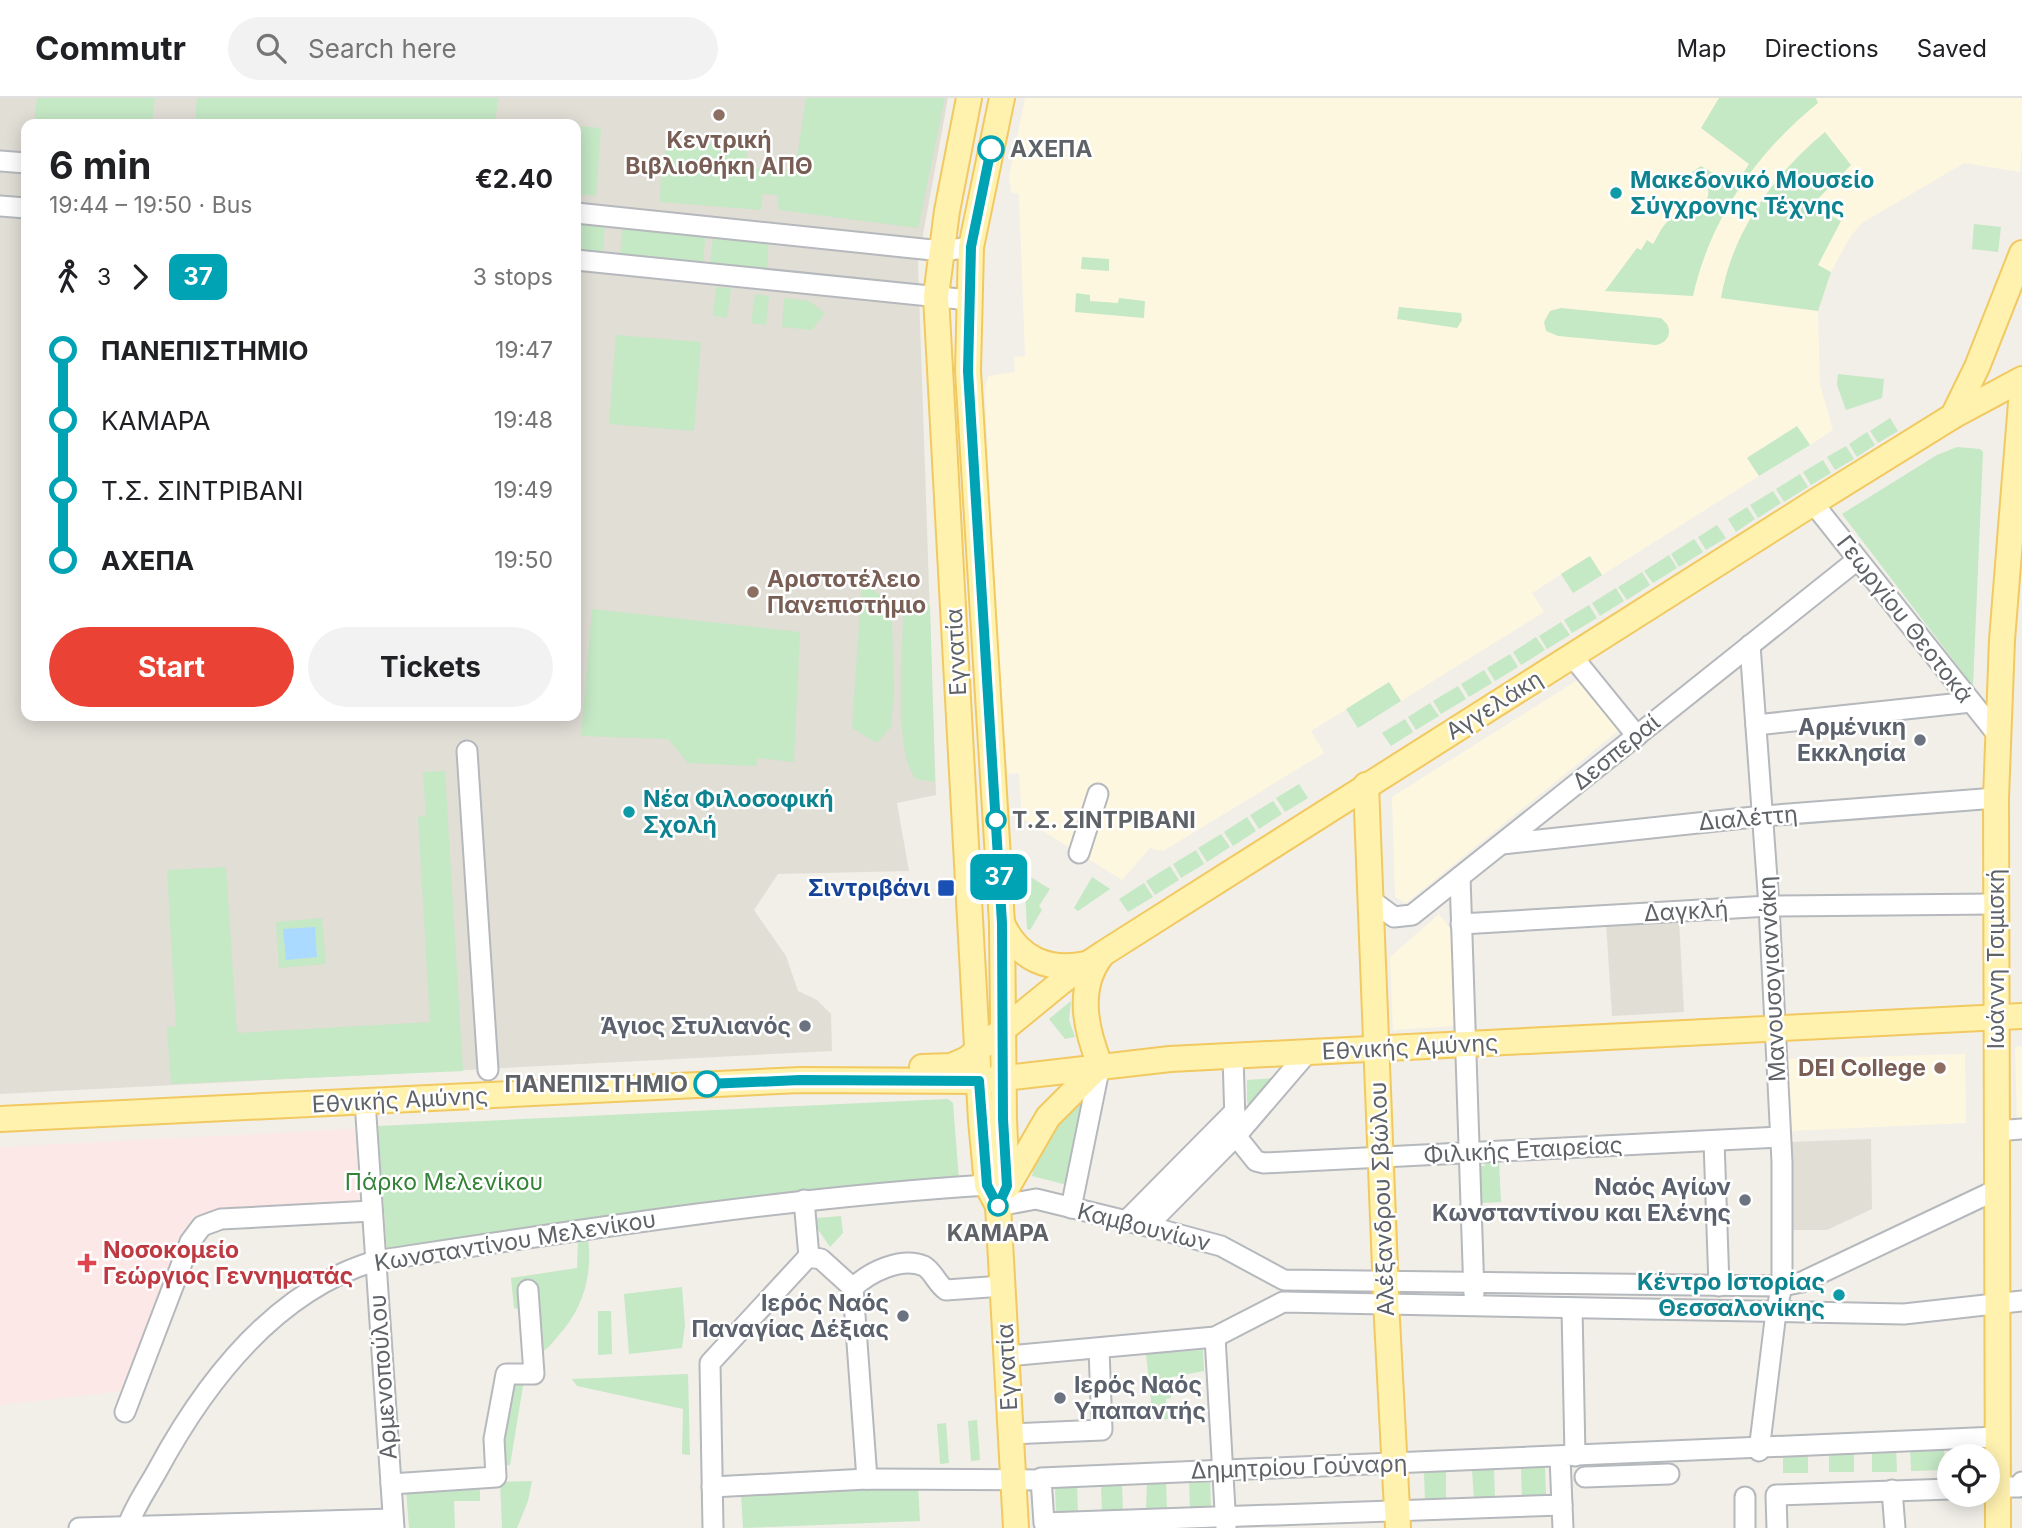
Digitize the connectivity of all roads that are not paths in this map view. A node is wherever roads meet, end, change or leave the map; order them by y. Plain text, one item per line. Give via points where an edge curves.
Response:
1 (969, 98) edge
2 (1002, 98) edge
3 (0, 161) edge
4 (21, 163) edge
5 (0, 206) edge
6 (21, 208) edge
7 (581, 214) edge
8 (971, 247) junction
9 (942, 251) junction
10 (2022, 253) edge
11 (581, 260) edge
12 (936, 296) junction
13 (969, 300) junction
14 (2022, 380) edge
15 (2022, 390) edge
16 (1953, 416) junction
17 (2018, 491) edge
18 (1813, 503) junction
19 (1857, 560) junction
20 (1750, 645) junction
21 (1572, 656) junction
22 (1970, 702) junction
23 (1756, 725) junction
24 (1997, 734) junction
25 (1637, 736) junction
26 (467, 751) dead end
27 (1366, 785) junction
28 (1098, 794) dead end
29 (1996, 798) junction
30 (1763, 816) junction
31 (1501, 844) junction
32 (1079, 853) dead end
33 (1460, 877) junction
34 (1371, 900) junction
35 (1995, 904) junction
36 (1769, 906) junction
37 (1002, 923) junction
38 (1461, 924) junction
39 (1095, 958) junction
40 (2022, 1016) edge
41 (1996, 1017) junction
42 (1775, 1028) junction
43 (1004, 1029) junction
44 (1464, 1045) junction
45 (1377, 1049) junction
46 (979, 1050) junction
47 (1308, 1052) junction
48 (1233, 1056) junction
49 (1100, 1065) junction
50 (488, 1070) dead end
51 (1004, 1079) junction
52 (800, 1080) junction
53 (979, 1081) junction
54 (365, 1101) junction
55 (1235, 1111) junction
56 (0, 1119) edge
57 (2022, 1129) edge
58 (1996, 1131) junction
59 (1236, 1136) junction
60 (1780, 1137) junction
61 (1714, 1141) junction
62 (1467, 1151) junction
63 (1381, 1158) junction
64 (1996, 1190) junction
65 (997, 1192) junction
66 (804, 1200) junction
67 (1071, 1208) junction
68 (372, 1212) junction
69 (1126, 1221) junction
70 (1147, 1226) junction
71 (817, 1259) junction
72 (375, 1261) junction
73 (1283, 1280) junction
74 (1474, 1283) junction
75 (1003, 1286) junction
76 (1719, 1286) junction
77 (1782, 1286) junction
78 (853, 1288) junction
79 (528, 1290) dead end
80 (1386, 1292) junction
81 (2022, 1301) edge
82 (1283, 1302) junction
83 (1996, 1304) junction
84 (1474, 1305) junction
85 (1572, 1308) junction
86 (1776, 1312) junction
87 (1215, 1337) junction
88 (1098, 1349) junction
89 (1007, 1356) junction
90 (125, 1412) dead end
91 (1011, 1434) junction
92 (1997, 1437) junction
93 (1996, 1444) edge
94 (1759, 1449) junction
95 (1567, 1456) junction
96 (1395, 1464) junction
97 (1222, 1471) junction
98 (1669, 1474) dead end
99 (1586, 1477) dead end
100 (867, 1479) junction
101 (1041, 1480) junction
102 (1013, 1481) junction
103 (2022, 1482) edge
104 (391, 1484) junction
105 (712, 1487) junction
106 (2000, 1487) edge
107 (1937, 1489) edge
108 (1892, 1490) junction
109 (1745, 1497) dead end
110 (1562, 1505) junction
111 (1995, 1507) edge
112 (1398, 1518) edge
113 (1225, 1522) edge
114 (393, 1524) edge
115 (127, 1527) edge
116 (79, 1528) edge
117 (713, 1528) edge
118 (1016, 1528) edge
119 (1563, 1528) edge
120 (1745, 1528) edge
121 (1777, 1528) edge
122 (1895, 1528) edge
123 (1998, 1528) edge

1 - 9 main road, Εγνατία
2 - 8 main road, Εγνατία
3 - 4 street
5 - 6 street
7 - 9 street
8 - 9 street
8 - 13 main road, Εγνατία
9 - 12 main road, Εγνατία
10 - 16 main road
11 - 12 street
12 - 13 street
12 - 46 main road, Εγνατία
13 - 37 main road, Εγνατία via 969,384
14 - 16 main road, Αγγελάκη
15 - 17 main road, Ιωάννη Τσιμισκή
16 - 18 main road, Αγγελάκη
17 - 24 main road, Ιωάννη Τσιμισκή
18 - 19 street, Γεωργίου Θεοτοκά
18 - 21 main road, Αγγελάκη
19 - 20 street, Δεσπεραί
19 - 22 street, Γεωργίου Θεοτοκά
20 - 23 street, Μανουσογιαννάκη
20 - 25 street, Δεσπεραί
21 - 25 street
21 - 27 main road, Αγγελάκη
22 - 23 street
22 - 24 street, Γεωργίου Θεοτοκά
23 - 30 street, Μανουσογιαννάκη
24 - 29 main road, Ιωάννη Τσιμισκή
25 - 31 street, Δεσπεραί
26 - 50 street
27 - 34 main road, Αλέξανδρου Σβώλου
27 - 39 main road, Αγγελάκη
28 - 32 street
29 - 30 street, Διαλέττη
29 - 35 main road, Ιωάννη Τσιμισκή
30 - 31 street, Διαλέττη
30 - 36 street, Μανουσογιαννάκη
31 - 33 street, Δεσπεραί
33 - 34 street, Δεσπεραί via 1406,917 1390,915
33 - 38 street
34 - 45 main road, Αλέξανδρου Σβώλου
35 - 36 street, Δαγκλή
35 - 41 main road, Ιωάννη Τσιμισκή
36 - 38 street, Δαγκλή
36 - 42 street, Μανουσογιαννάκη
37 - 39 main road via 1015,946 1036,961 1061,967
37 - 43 main road, Εγνατία
38 - 44 street
39 - 43 main road, Αγγελάκη
39 - 49 main road via 1086,1007 1088,1033
40 - 41 main road, Εθνικής Αμύνης
41 - 42 main road, Εθνικής Αμύνης
41 - 58 main road, Ιωάννη Τσιμισκή
42 - 44 main road, Εθνικής Αμύνης
42 - 60 street, Μανουσογιαννάκη
43 - 46 main road, Αγγελάκη
43 - 51 main road, Εγνατία
44 - 45 main road, Εθνικής Αμύνης
44 - 62 street
45 - 47 main road, Εθνικής Αμύνης
45 - 63 main road, Αλέξανδρου Σβώλου
46 - 52 main road, Εθνικής Αμύνης via 951,1066 827,1072
46 - 53 main road, Εγνατία
47 - 48 main road, Εθνικής Αμύνης
47 - 59 street
48 - 49 main road, Εθνικής Αμύνης
48 - 55 street
49 - 51 main road, Εθνικής Αμύνης
49 - 65 main road via 1048,1117
49 - 67 street
51 - 53 main road, Εθνικής Αμύνης
51 - 65 main road, Εγνατία
52 - 53 main road, Εθνικής Αμύνης
52 - 54 main road, Εθνικής Αμύνης
53 - 65 main road, Εγνατία
54 - 56 main road, Εθνικής Αμύνης
54 - 68 street, Αρμενοπούλου
55 - 59 street
55 - 69 street
57 - 58 street
58 - 64 main road, Ιωάννη Τσιμισκή
59 - 63 street, Φιλικής Εταιρείας via 1260,1163
59 - 70 street
60 - 61 street, Φιλικής Εταιρείας
60 - 77 street, Μανουσογιαννάκη
61 - 62 street, Φιλικής Εταιρείας
61 - 76 street
62 - 63 street, Φιλικής Εταιρείας
62 - 74 street
63 - 80 main road, Αλέξανδρου Σβώλου
64 - 77 street via 1802,1282
64 - 83 main road, Ιωάννη Τσιμισκή
65 - 66 street, Κωνσταντίνου Μελενίκου
65 - 67 street, Καμβουνίων
65 - 75 main road, Εγνατία
66 - 71 street
66 - 72 street, Κωνσταντίνου Μελενίκου
67 - 69 street, Καμβουνίων
68 - 72 street, Αρμενοπούλου
68 - 90 street via 221,1219 202,1226 190,1242
69 - 70 street, Καμβουνίων
70 - 73 street, Καμβουνίων via 1221,1246
71 - 78 street
71 - 105 street via 803,1260 710,1364
72 - 104 street, Αρμενοπούλου
72 - 115 street, Κωνσταντίνου Μελενίκου via 326,1280 242,1348 202,1395
73 - 80 street
73 - 82 street
74 - 76 street
74 - 80 street
74 - 84 street
75 - 78 street via 946,1290 928,1269 918,1265 876,1270
75 - 89 main road, Εγνατία
76 - 77 street
77 - 86 street, Μανουσογιαννάκη
78 - 100 street
79 - 104 street via 534,1374 506,1374 494,1439 496,1477
80 - 82 street
80 - 84 street
80 - 96 main road, Αλέξανδρου Σβώλου
81 - 83 street
82 - 87 street
83 - 86 street via 1918,1313
83 - 92 main road, Ιωάννη Τσιμισκή
84 - 85 street
85 - 86 street
85 - 95 street
86 - 94 street, Μανουσογιαννάκη
87 - 88 street
87 - 97 street
88 - 89 street
88 - 91 street via 1102,1430
89 - 91 main road, Εγνατία
91 - 102 main road, Εγνατία
92 - 93 main road, Ιωάννη Τσιμισκή
92 - 94 street, Δημητρίου Γούναρη
94 - 95 street, Δημητρίου Γούναρη
95 - 96 street, Δημητρίου Γούναρη
95 - 110 street
96 - 97 street, Δημητρίου Γούναρη
96 - 112 main road, Αλέξανδρου Σβώλου
97 - 101 street, Δημητρίου Γούναρη
97 - 113 street
98 - 99 street
100 - 102 street, Δημητρίου Γούναρη
100 - 105 street, Δημητρίου Γούναρη
101 - 102 street, Δημητρίου Γούναρη
101 - 113 street, Δημητρίου Γούναρη via 1044,1523
102 - 118 main road, Εγνατία
103 - 106 street via 2019,1487
104 - 114 street, Αρμενοπούλου
105 - 117 street
107 - 108 street
108 - 121 street via 1776,1495
108 - 122 street
109 - 120 street
110 - 112 street, Δημητρίου Γούναρη
110 - 119 street
111 - 123 main road, Ιωάννη Τσιμισκή
112 - 113 street, Δημητρίου Γούναρη
114 - 115 street
115 - 116 street

